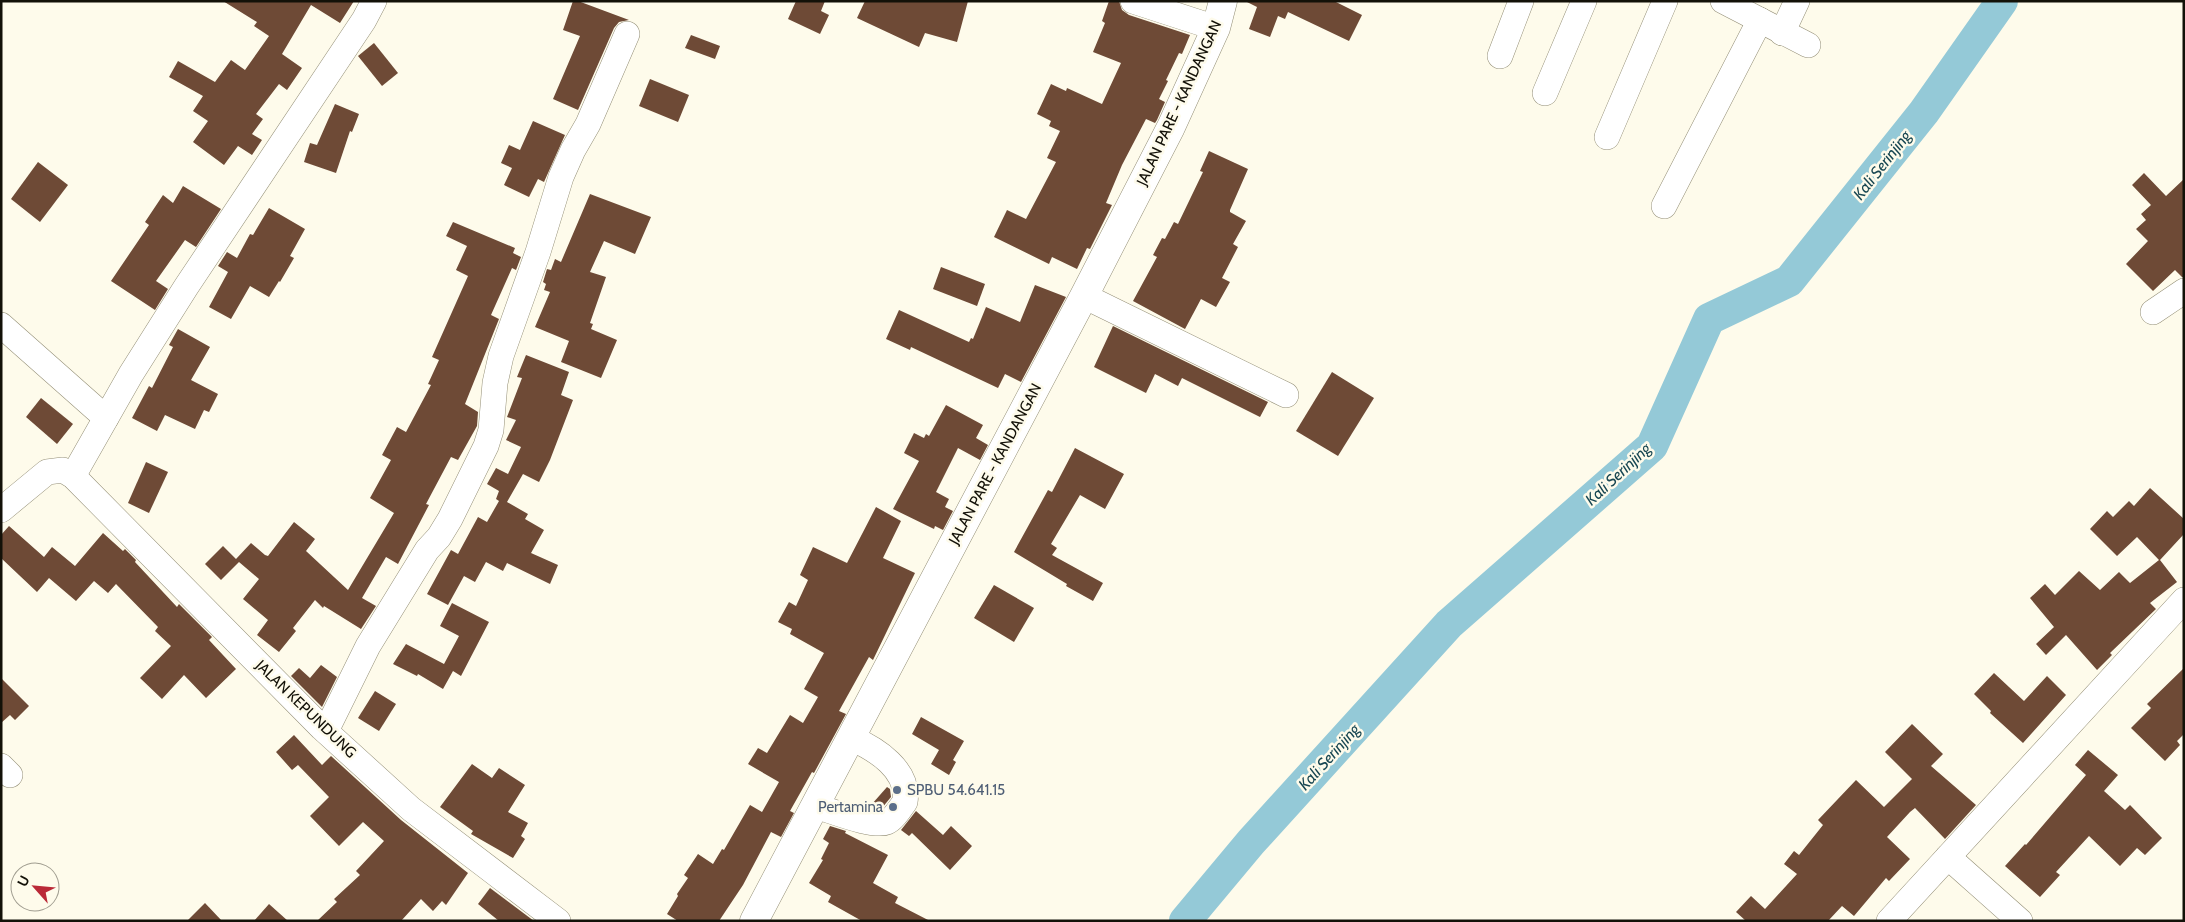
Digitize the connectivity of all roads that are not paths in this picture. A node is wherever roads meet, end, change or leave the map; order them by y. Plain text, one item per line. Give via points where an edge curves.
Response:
1 (374, 1) edge
2 (1133, 1) edge
3 (1223, 1) edge
4 (1522, 1) edge
5 (1584, 1) edge
6 (1665, 1) edge
7 (1724, 1) edge
8 (1797, 1) edge
9 (1760, 20) junction
10 (1216, 28) junction
11 (1782, 33) junction
12 (627, 34) dead end
13 (1808, 45) dead end
14 (1500, 56) dead end
15 (1545, 93) dead end
16 (1607, 138) dead end
17 (1664, 206) dead end
18 (2184, 291) edge
19 (1084, 296) junction
20 (2153, 312) dead end
21 (1, 326) edge
22 (1286, 395) dead end
23 (106, 418) junction
24 (73, 476) junction
25 (1, 510) edge
26 (2184, 600) edge
27 (326, 731) junction
28 (850, 738) junction
29 (815, 806) junction
30 (1948, 857) junction
31 (558, 921) edge
32 (754, 921) edge
33 (1889, 921) edge
34 (2020, 921) edge

1 - 23 street via 130,374
2 - 10 street
3 - 10 main road, JALAN PARE - KANDANGAN
4 - 14 street
5 - 15 street
6 - 16 street
7 - 9 street
8 - 11 street
9 - 11 street
9 - 17 street
10 - 19 main road, JALAN PARE - KANDANGAN via 1171,127
11 - 13 street
12 - 27 street via 561,177 501,356 486,446 450,519 427,550 368,646
18 - 20 street
19 - 22 street
19 - 28 main road, JALAN PARE - KANDANGAN
21 - 23 street
23 - 24 street
24 - 25 street via 63,470 47,472
24 - 27 street, JALAN KEPUNDUNG
26 - 30 street
27 - 31 street, JALAN KEPUNDUNG via 411,809
28 - 29 main road, JALAN PARE - KANDANGAN
28 - 29 street via 874,748 885,757 901,780 905,802 890,820 882,824
29 - 32 main road, JALAN PARE - KANDANGAN
30 - 33 street
30 - 34 street

